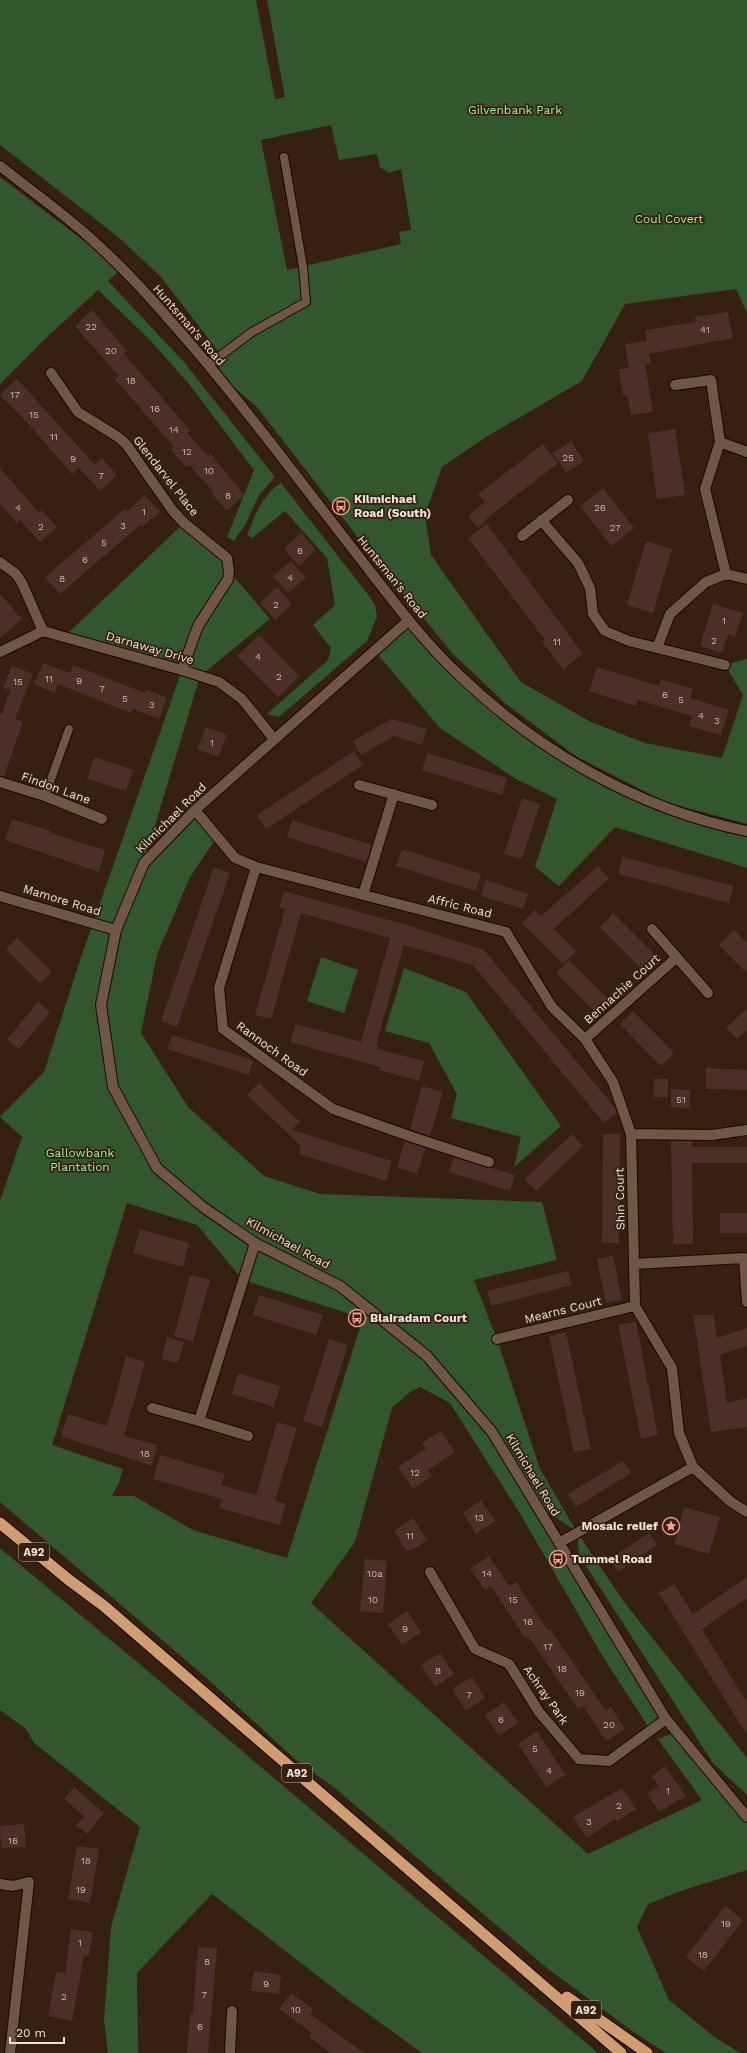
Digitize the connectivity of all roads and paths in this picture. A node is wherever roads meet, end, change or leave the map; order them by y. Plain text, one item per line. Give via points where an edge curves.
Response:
1 (284, 157) dead end
2 (0, 166) edge
3 (208, 365) junction
4 (51, 373) dead end
5 (674, 385) dead end
6 (720, 442) junction
7 (747, 452) edge
8 (568, 500) dead end
9 (541, 520) junction
10 (522, 536) dead end
11 (0, 562) edge
12 (726, 574) junction
13 (747, 579) edge
14 (409, 620) junction
15 (43, 631) junction
16 (658, 648) junction
17 (0, 652) edge
18 (725, 665) dead end
19 (182, 670) junction
20 (69, 729) dead end
21 (274, 739) junction
22 (0, 782) edge
23 (359, 785) dead end
24 (394, 794) junction
25 (45, 796) junction
26 (432, 805) dead end
27 (195, 810) junction
28 (102, 819) dead end
29 (747, 831) edge
30 (256, 867) junction
31 (363, 895) junction
32 (0, 896) edge
33 (652, 929) dead end
34 (116, 930) junction
35 (676, 958) junction
36 (708, 993) dead end
37 (585, 1039) junction
38 (747, 1130) edge
39 (631, 1134) junction
40 (489, 1162) dead end
41 (255, 1243) junction
42 (634, 1264) junction
43 (746, 1302) edge
44 (635, 1306) junction
45 (497, 1339) dead end
46 (152, 1408) dead end
47 (199, 1421) junction
48 (248, 1436) dead end
49 (693, 1467) junction
50 (747, 1512) edge
51 (0, 1523) edge
52 (559, 1543) junction
53 (430, 1572) dead end
54 (666, 1719) junction
55 (747, 1817) edge
56 (0, 1884) edge
57 (524, 1968) junction
58 (232, 2011) dead end
59 (10, 2053) edge
60 (230, 2053) edge
61 (621, 2053) edge
62 (647, 2053) edge

1 - 3 lane via 303,267 306,302 252,332
2 - 3 street, Huntsman's Road via 87,235 166,315
3 - 14 street, Huntsman's Road
4 - 19 street, Glendarvel Place via 78,412 118,436 177,515 226,558 228,579 198,626
5 - 6 street via 711,380
6 - 7 street
6 - 12 street via 705,488
8 - 9 street
9 - 10 street
9 - 16 street via 578,563 590,588 593,614 605,631 629,641
11 - 15 street via 16,574 22,583
12 - 13 street
12 - 16 street via 706,582 670,614
14 - 21 street, Kilmichael Road
14 - 29 street, Huntsman's Road via 457,674 554,751 629,793 713,824
15 - 17 street
15 - 19 street, Darnaway Drive
16 - 18 street
19 - 21 street, Darnaway Drive via 219,682 231,690 242,699
20 - 25 lane
21 - 27 street, Kilmichael Road
22 - 25 street, Findon Lane
23 - 24 street
24 - 26 street
24 - 31 street
25 - 28 street, Findon Lane
27 - 30 street, Affric Road via 234,858
27 - 34 street, Kilmichael Road via 144,863
30 - 31 street, Affric Road
30 - 40 street, Rannoch Road via 219,988 222,1029 333,1109
31 - 37 street, Affric Road via 506,932 552,1007
32 - 34 street, Mamore Road
33 - 35 street, Bennachie Court
34 - 41 street, Kilmichael Road via 101,1005 113,1087 157,1168 202,1207
35 - 36 street, Bennachie Court
35 - 37 street, Bennachie Court
37 - 39 street, Affric Road via 613,1082
38 - 39 street via 712,1135
39 - 42 street, Shin Court
41 - 47 street
41 - 52 street, Kilmichael Road via 340,1286 427,1356 492,1432
42 - 43 street via 744,1258
42 - 44 street
44 - 45 street, Mearns Court
44 - 49 street via 672,1368 679,1433
46 - 47 street
47 - 48 street
49 - 50 street via 731,1502
49 - 52 street
51 - 57 highway, A92 via 104,1606
52 - 54 street, Kilmichael Road
53 - 54 street, Achray Park via 474,1649 509,1664 539,1712 579,1759 609,1761
54 - 55 street, Kilmichael Road
56 - 59 street via 13,1886 29,1882
57 - 61 highway, A92
57 - 62 highway, A92
58 - 60 street

